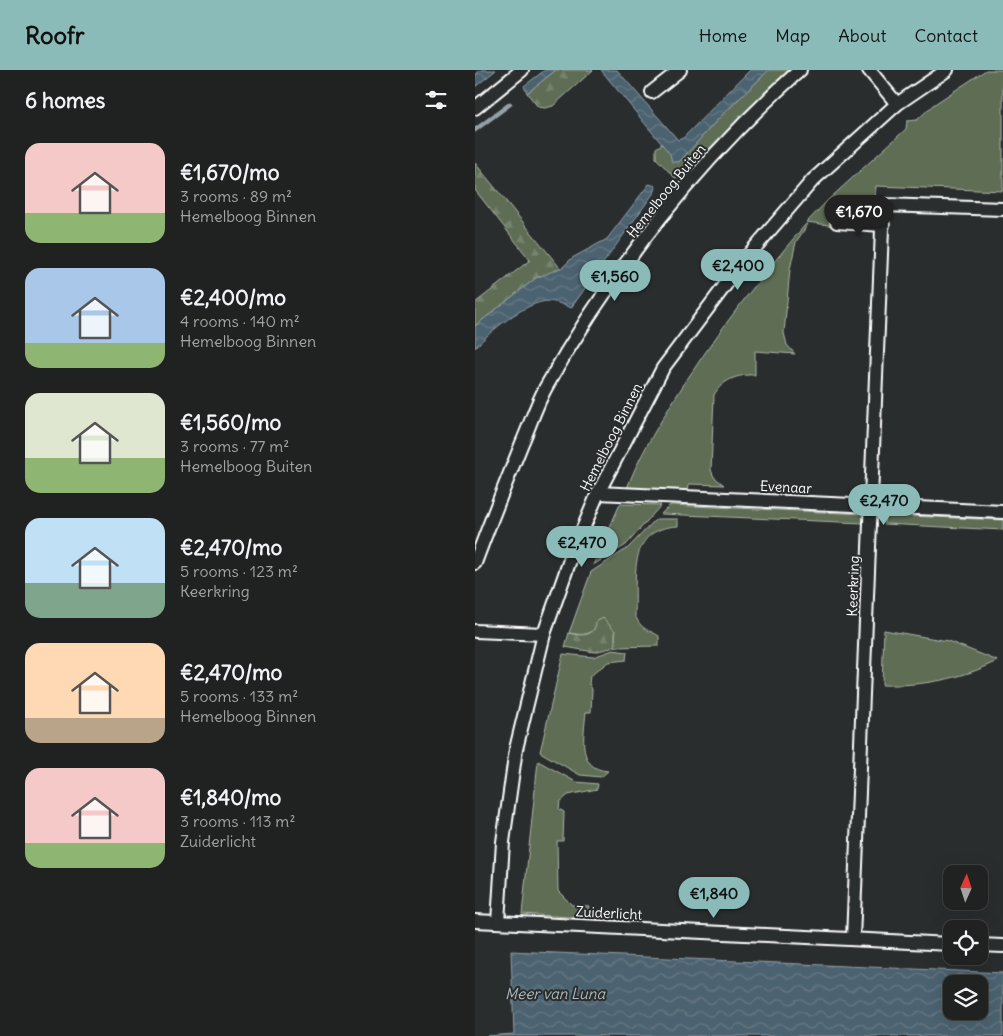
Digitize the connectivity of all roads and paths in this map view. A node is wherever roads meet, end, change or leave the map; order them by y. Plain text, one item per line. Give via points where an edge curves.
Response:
1 (521, 70) edge
2 (680, 70) edge
3 (800, 70) edge
4 (869, 70) edge
5 (947, 70) edge
6 (652, 92) dead end
7 (897, 104) junction
8 (475, 108) edge
9 (1003, 210) edge
10 (837, 222) dead end
11 (883, 225) junction
12 (598, 493) junction
13 (871, 506) junction
14 (1003, 512) edge
15 (475, 563) edge
16 (475, 631) edge
17 (543, 634) junction
18 (475, 921) edge
19 (497, 922) junction
20 (853, 939) junction
21 (943, 944) edge
22 (988, 945) edge
23 (1003, 946) edge

1 - 8 street
2 - 6 street
3 - 15 street, Hemelboog Buiten via 755,110 686,187 606,291 545,389
4 - 7 street
5 - 7 street, Hemelboog Binnen
7 - 12 street, Hemelboog Binnen via 813,180 745,259 663,368
9 - 11 street, Keerkring via 883,205
10 - 11 street
11 - 13 street, Keerkring
12 - 13 street, Evenaar
12 - 17 street, Hemelboog Binnen
13 - 14 street, Evenaar
13 - 20 street, Keerkring
16 - 17 street
17 - 19 street, Hemelboog Binnen via 516,749 503,842
18 - 19 street, Zuiderlicht
19 - 20 street, Zuiderlicht
20 - 21 street, Zuiderlicht
22 - 23 street

